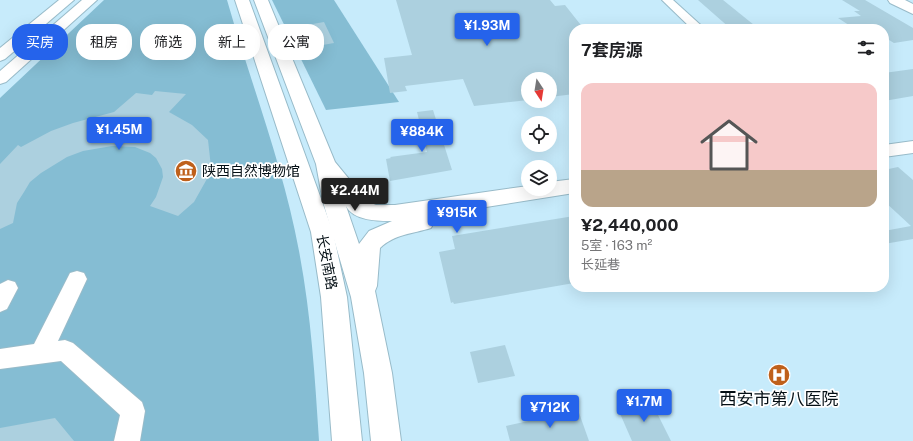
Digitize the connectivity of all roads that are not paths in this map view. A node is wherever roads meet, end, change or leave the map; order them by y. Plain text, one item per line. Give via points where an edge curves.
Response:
1 (67, 0) edge
2 (90, 0) edge
3 (242, 0) edge
4 (261, 0) edge
5 (667, 0) edge
6 (895, 0) edge
7 (913, 10) edge
8 (693, 24) edge
9 (0, 56) edge
10 (0, 79) edge
11 (913, 135) edge
12 (889, 139) edge
13 (913, 146) edge
14 (889, 150) edge
15 (326, 164) junction
16 (569, 187) edge
17 (569, 199) edge
18 (77, 279) dead end
19 (364, 297) junction
20 (41, 353) junction
21 (0, 359) edge
22 (126, 441) edge
23 (347, 441) edge
24 (386, 441) edge

1 - 9 main road
2 - 10 main road
3 - 23 main road, 长安南路 via 322,232 334,297
4 - 15 main road
5 - 8 street
6 - 7 main road
11 - 12 main road
13 - 14 main road
15 - 16 main road via 356,205 373,213 411,211
15 - 19 main road via 334,202
17 - 19 main road via 414,223 381,235 370,243 367,250
18 - 20 street
19 - 24 main road via 378,373
20 - 21 street
20 - 22 street via 65,350 134,411

